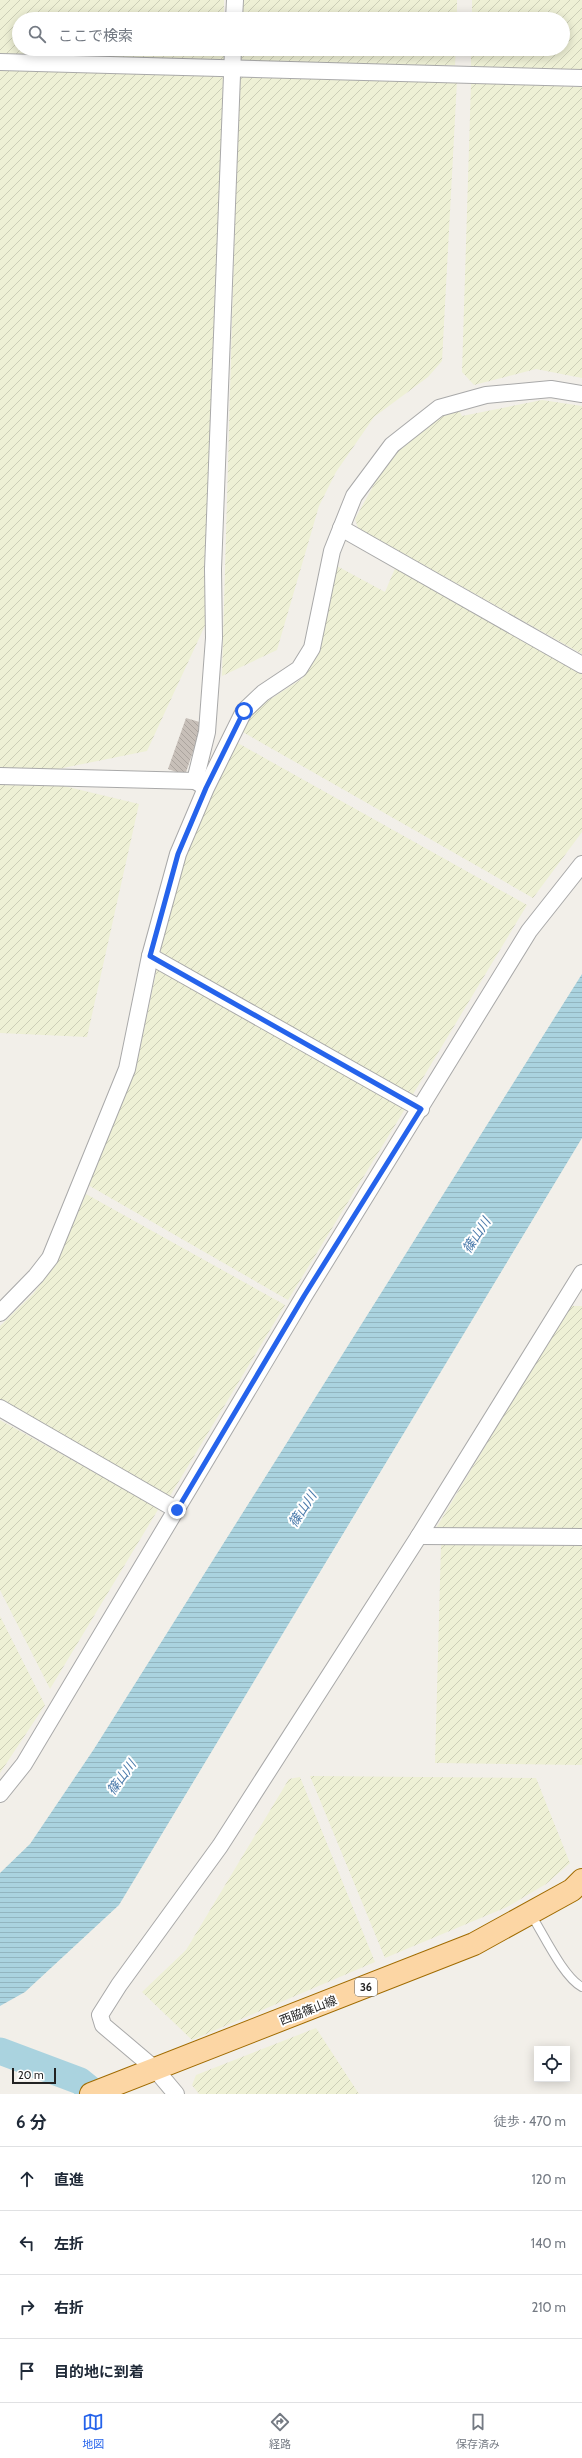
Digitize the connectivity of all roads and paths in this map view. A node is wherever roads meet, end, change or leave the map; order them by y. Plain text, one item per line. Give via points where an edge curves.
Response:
1 (235, 0) edge
2 (234, 12) edge
3 (233, 56) edge
4 (0, 62) edge
5 (232, 68) junction
6 (582, 78) edge
7 (582, 394) edge
8 (342, 528) junction
9 (582, 665) edge
10 (0, 776) edge
11 (201, 784) junction
12 (582, 864) edge
13 (150, 956) junction
14 (421, 1109) junction
15 (582, 1273) edge
16 (0, 1313) edge
17 (0, 1408) edge
18 (177, 1510) junction
19 (419, 1536) junction
20 (582, 1537) edge
21 (0, 1794) edge
22 (582, 1880) edge
23 (530, 1912) junction
24 (582, 1987) edge
25 (147, 2072) junction
26 (91, 2094) edge
27 (176, 2094) edge

1 - 2 street
3 - 5 street
4 - 5 street
5 - 6 street
5 - 11 street via 213,569 214,638
7 - 8 street via 544,390 486,395 439,408 392,445 354,496
8 - 9 street
8 - 11 street via 332,551 312,648 299,669 263,693 244,711
10 - 11 street
11 - 13 street via 178,854
12 - 14 street via 529,931
13 - 14 street
13 - 16 street via 127,1069 50,1258
14 - 18 street via 304,1296
15 - 19 street
17 - 18 street
18 - 21 street via 24,1764
19 - 20 street
19 - 25 street via 220,1846 100,2015 103,2026
22 - 23 main road, 西脇篠山線 / 36 via 572,1890
23 - 24 lane via 564,1971
23 - 25 main road, 西脇篠山線 / 36 via 474,1944
25 - 26 main road, 西脇篠山線 / 36
25 - 27 street

